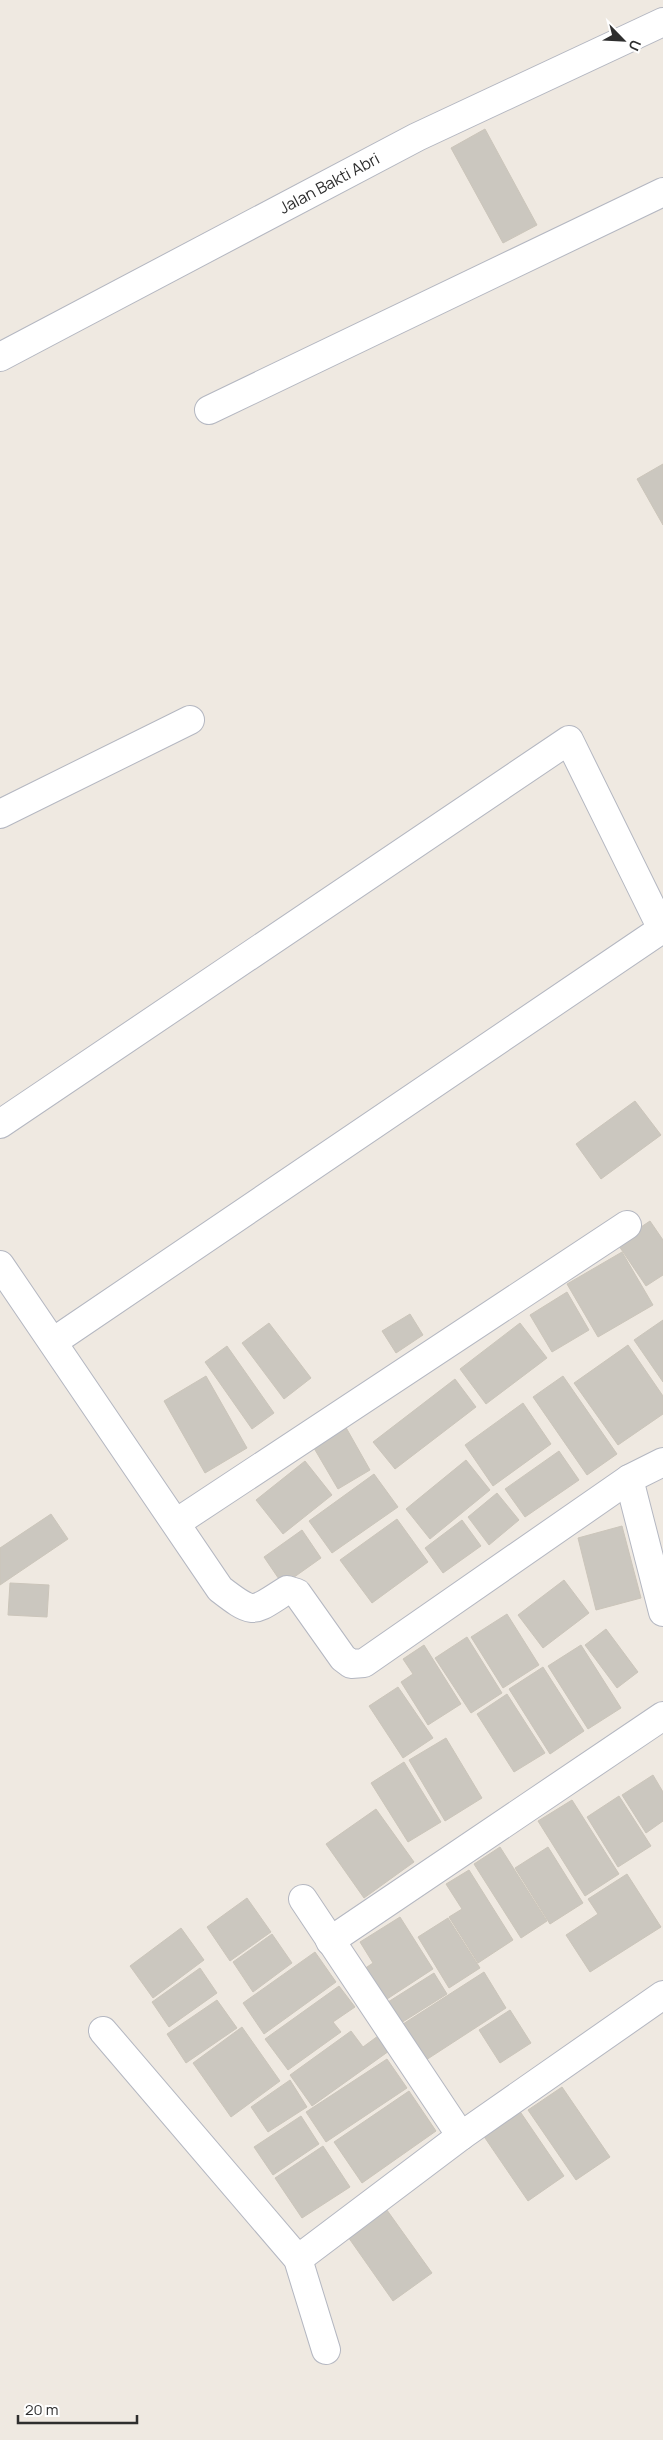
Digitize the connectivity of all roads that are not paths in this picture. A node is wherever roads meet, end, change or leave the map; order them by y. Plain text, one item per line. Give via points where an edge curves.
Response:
1 (663, 22) edge
2 (663, 192) edge
3 (0, 357) edge
4 (209, 410) dead end
5 (190, 720) dead end
6 (0, 814) edge
7 (0, 1124) edge
8 (627, 1225) dead end
9 (0, 1265) edge
10 (53, 1342) junction
11 (663, 1462) edge
12 (629, 1479) junction
13 (176, 1523) junction
14 (663, 1612) edge
15 (663, 1716) edge
16 (303, 1900) dead end
17 (330, 1940) junction
18 (663, 1995) edge
19 (103, 2031) dead end
20 (461, 2136) junction
21 (298, 2258) junction
22 (326, 2350) dead end

1 - 3 street, Jalan Bakti Abri via 417,137
2 - 4 street
5 - 6 street
7 - 10 street via 569,740 662,929
8 - 13 street
9 - 10 street
10 - 13 street
11 - 12 street
12 - 13 street via 364,1663 351,1664 343,1658 297,1593 288,1590 256,1609 242,1605 220,1589
12 - 14 street
15 - 17 street
16 - 17 street
17 - 20 street
18 - 20 street
19 - 21 street
20 - 21 street
21 - 22 street

